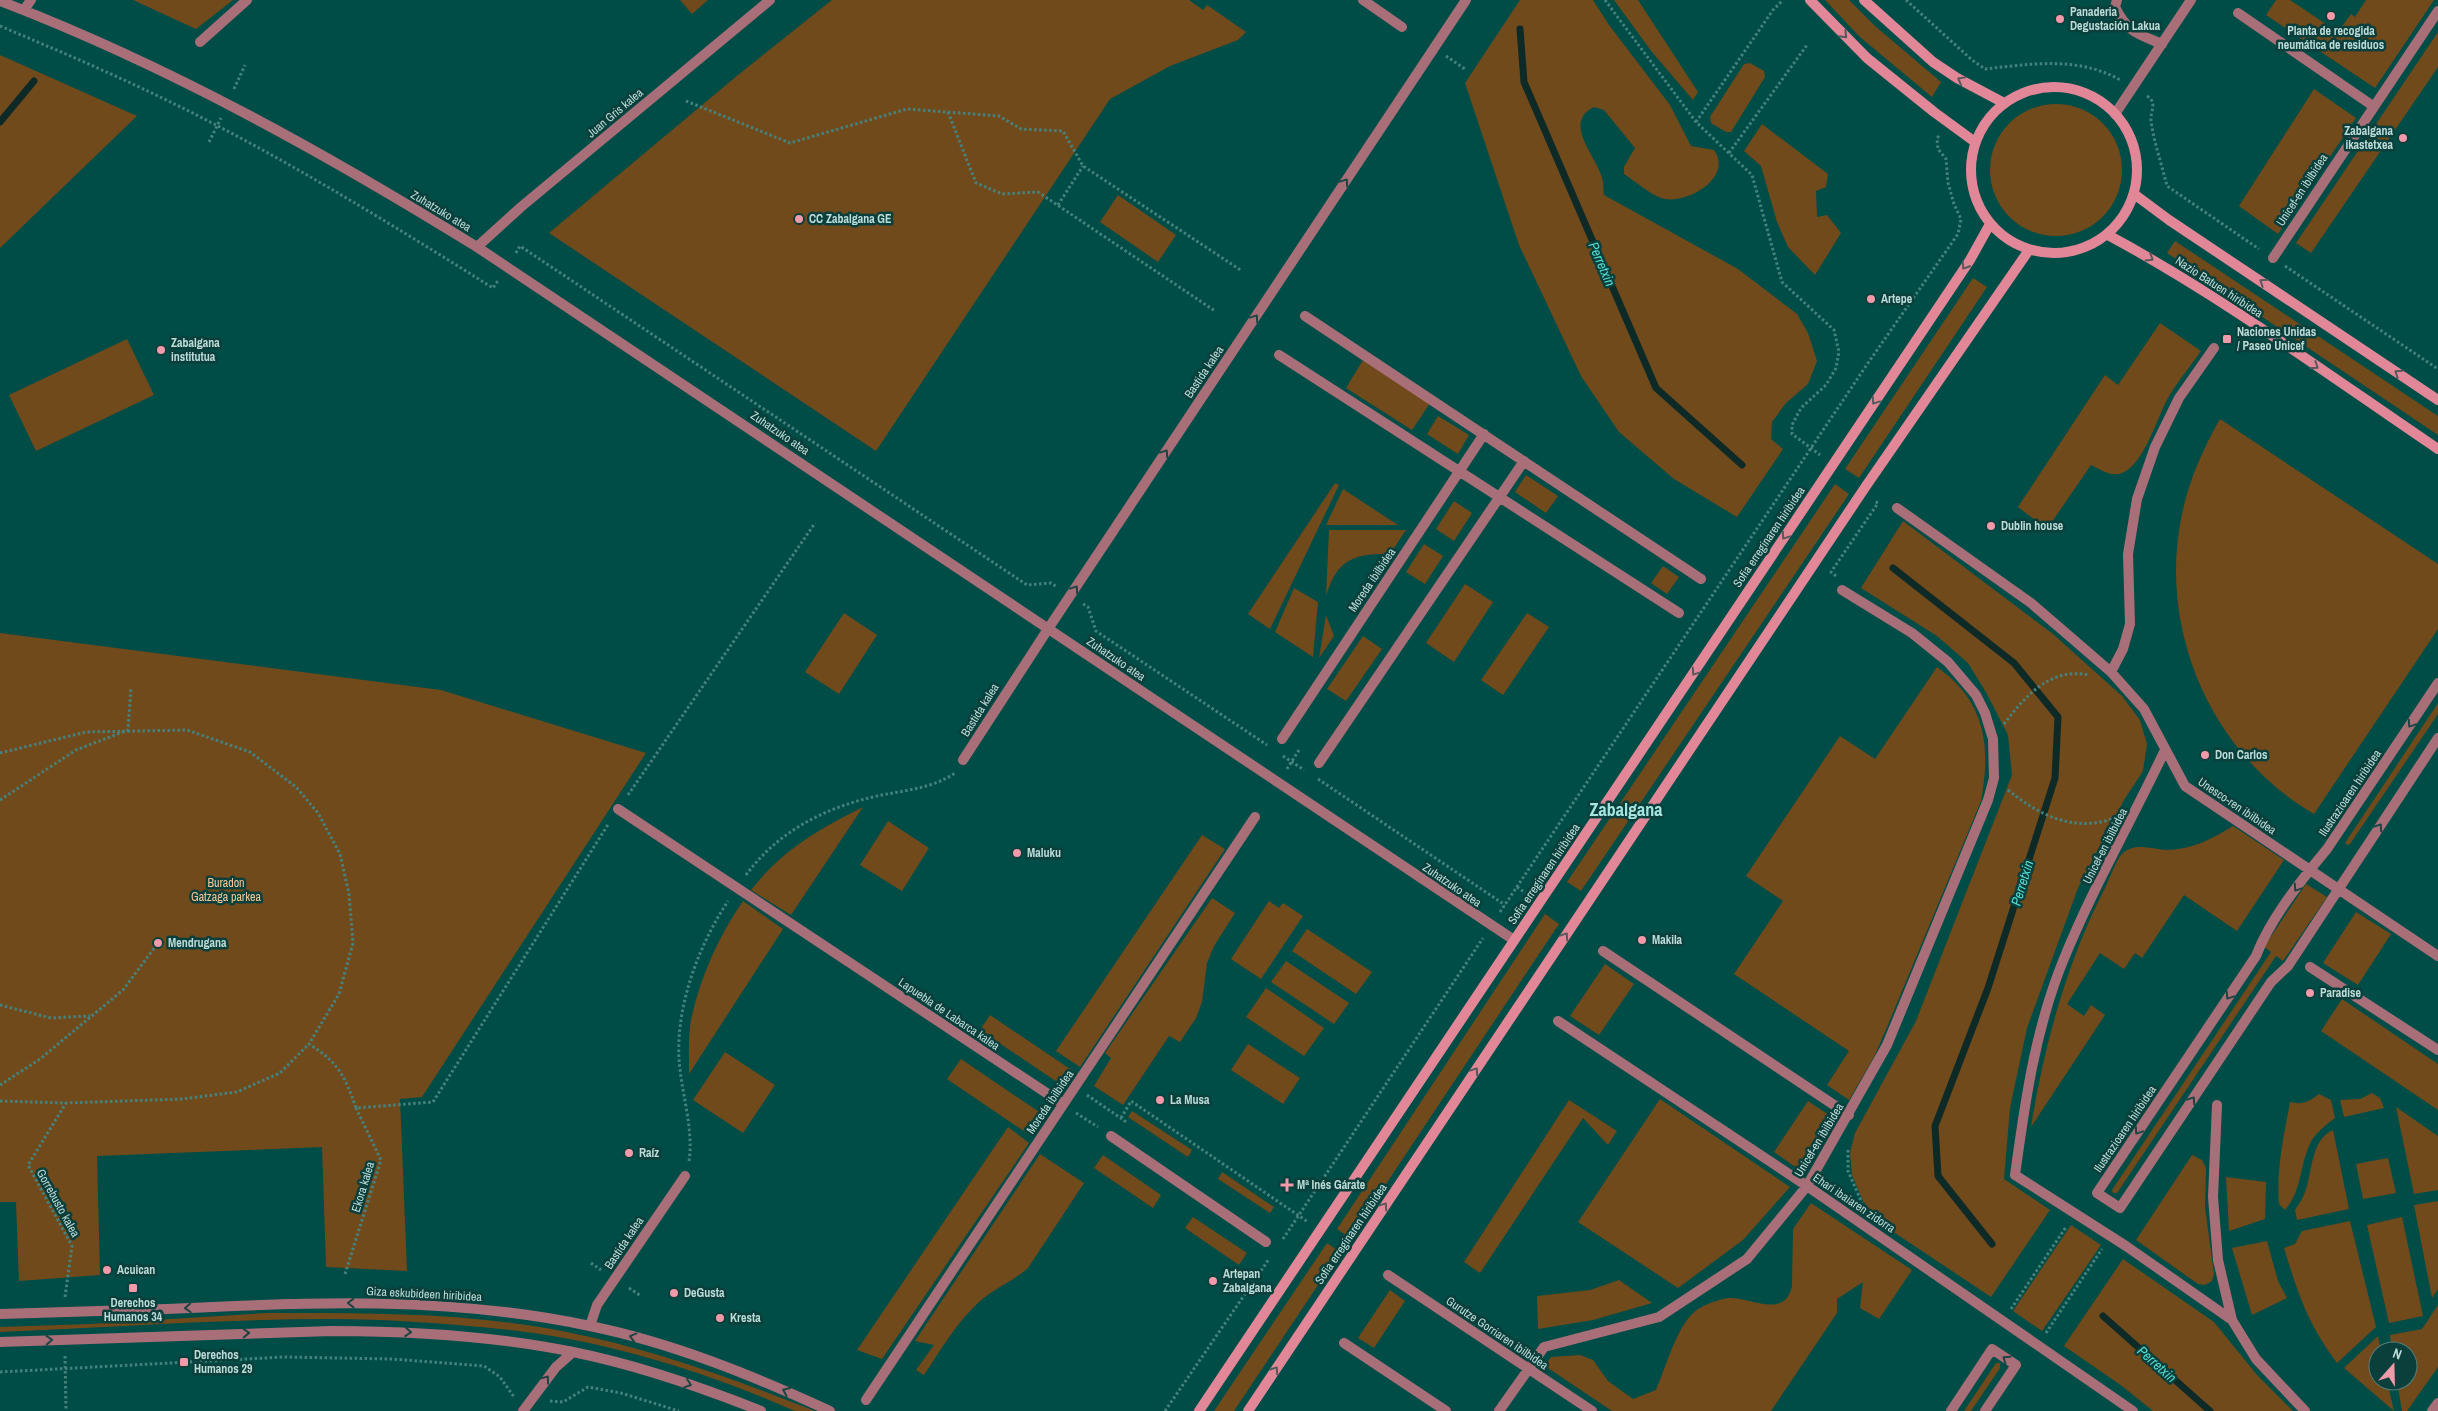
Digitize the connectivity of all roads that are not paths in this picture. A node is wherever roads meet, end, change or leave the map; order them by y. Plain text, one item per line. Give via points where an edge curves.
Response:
1 (31, 0) edge
2 (247, 0) edge
3 (770, 0) edge
4 (1363, 0) edge
5 (1466, 0) edge
6 (1810, 0) edge
7 (1864, 0) edge
8 (2117, 0) edge
9 (2191, 0) edge
10 (0, 1) edge
11 (24, 10) junction
12 (2438, 12) edge
13 (2238, 13) dead end
14 (1402, 27) dead end
15 (200, 42) dead end
16 (2162, 44) junction
17 (2004, 103) junction
18 (2373, 106) junction
19 (2115, 114) junction
20 (1975, 142) junction
21 (2134, 194) junction
22 (1990, 224) junction
23 (2108, 235) junction
24 (477, 247) junction
25 (2029, 250) junction
26 (2273, 258) road end
27 (1305, 316) dead end
28 (2214, 348) dead end
29 (1279, 356) dead end
30 (2438, 400) edge
31 (1484, 434) junction
32 (2438, 449) edge
33 (1524, 461) junction
34 (1459, 472) junction
35 (1499, 497) junction
36 (1897, 508) dead end
37 (1701, 579) dead end
38 (1842, 590) dead end
39 (1679, 613) dead end
40 (1048, 629) junction
41 (2111, 672) junction
42 (2438, 683) edge
43 (2438, 738) edge
44 (1282, 739) dead end
45 (2166, 750) junction
46 (963, 760) dead end
47 (1319, 763) dead end
48 (618, 809) road end
49 (1255, 817) dead end
50 (2310, 870) junction
51 (2338, 888) junction
52 (1514, 940) junction
53 (1604, 951) dead end
54 (2438, 956) edge
55 (2310, 967) dead end
56 (1558, 1020) dead end
57 (2438, 1050) edge
58 (1063, 1104) junction
59 (2218, 1105) dead end
60 (1849, 1115) junction
61 (1112, 1137) road end
62 (684, 1176) dead end
63 (1807, 1186) junction
64 (1266, 1242) dead end
65 (1388, 1275) dead end
66 (0, 1314) edge
67 (2232, 1320) junction
68 (590, 1326) junction
69 (0, 1342) edge
70 (1344, 1343) dead end
71 (574, 1352) junction
72 (1528, 1368) junction
73 (866, 1400) dead end
74 (2438, 1403) edge
75 (523, 1411) edge
76 (762, 1411) edge
77 (830, 1411) edge
78 (1200, 1411) edge
79 (1248, 1411) edge
80 (1446, 1411) edge
81 (1499, 1411) edge
82 (1592, 1411) edge
83 (1951, 1411) edge
84 (1985, 1411) edge
85 (2133, 1411) edge
86 (2305, 1411) edge
87 (2432, 1411) edge

1 - 11 street
2 - 15 street
3 - 24 street, Juan Gris kalea
4 - 14 street
40 -> 5 street, Bastida kalea
6 -> 20 main road via 1867,58
17 -> 7 main road via 1933,62
8 - 16 street via 2115,7 2123,23 2138,34
9 - 16 street
10 - 11 street, Zuhatzuko atea
11 - 24 street, Zuhatzuko atea via 227,104
12 - 18 street, Unicef-en ibilbidea
13 - 18 street
16 - 19 street
17 - 19 main road via 2026,92 2049,87 2074,90 2096,98
17 - 20 main road via 1992,114
18 - 26 street, Unicef-en ibilbidea
19 - 21 main road via 2131,137 2137,165
20 - 22 main road via 1970,171 1976,199
21 - 23 main road
30 -> 21 main road
22 - 25 main road via 2008,240
22 -> 52 main road, Sofia erreginaren hiribidea via 1964,268
23 - 25 main road via 2090,246 2070,252 2049,254
23 -> 32 main road, Nazio Batuen hiribidea via 2252,324
24 - 40 street, Zuhatzuko atea
79 -> 25 main road, Sofia erreginaren hiribidea via 1866,486
27 - 31 street
28 - 41 street via 2179,398 2155,447 2137,499 2128,554 2130,624 2123,649
29 - 34 street
31 - 33 street
31 - 34 street, Moreda ibilbidea
33 - 35 street
33 - 37 street
34 - 35 street
34 - 44 street, Moreda ibilbidea
35 - 39 street
35 - 47 street
36 - 41 street, Unesco-ren ibilbidea via 2031,603
38 - 60 street, Unicef-en ibilbidea via 1912,633 1948,662 1976,695 1993,740 1994,778 1988,800 1887,1045
40 - 46 street, Bastida kalea
40 - 52 street, Zuhatzuko atea
41 - 45 street, Unesco-ren ibilbidea via 2144,709
42 -> 50 street, Ilustrazioaren hiribidea
51 -> 43 street, Ilustrazioaren hiribidea
45 - 50 street, Unesco-ren ibilbidea via 2185,786
45 - 67 street, Unicef-en ibilbidea via 2063,961 2029,1076 2015,1175 2126,1246
48 - 58 street, Lapuebla de Labarca kalea
49 - 58 street, Moreda ibilbidea
50 - 51 street, Unesco-ren ibilbidea
50 -> 51 street, Ilustrazioaren hiribidea via 2097,1193 2120,1208 2271,982 2288,966
51 - 54 street, Unesco-ren ibilbidea
52 - 78 main road, Sofia erreginaren hiribidea
53 - 60 street
55 - 57 street
56 - 63 street, Ehari ibaiaren zidorra
58 - 73 street, Moreda ibilbidea
59 - 67 street via 2213,1198 2218,1260
60 - 63 street, Unicef-en ibilbidea
61 - 64 street
62 - 68 street, Bastida kalea via 597,1305
63 - 72 street, Unicef-en ibilbidea via 1746,1259 1659,1317 1544,1347
63 - 85 street, Ehari ibaiaren zidorra
65 - 72 street, Gurutze Gorriaren ibilbidea
68 -> 66 street, Giza eskubideen hiribidea via 509,1312 383,1303
67 - 86 street via 2256,1359
77 -> 68 street, Giza eskubideen hiribidea via 712,1363
69 -> 71 street via 332,1330 496,1340
70 - 80 street
75 -> 71 street via 556,1367
71 -> 76 street via 681,1381
72 - 81 street, Unicef-en ibilbidea
72 - 82 street, Gurutze Gorriaren ibilbidea
74 - 87 street
84 -> 83 street via 2016,1365 1992,1349

